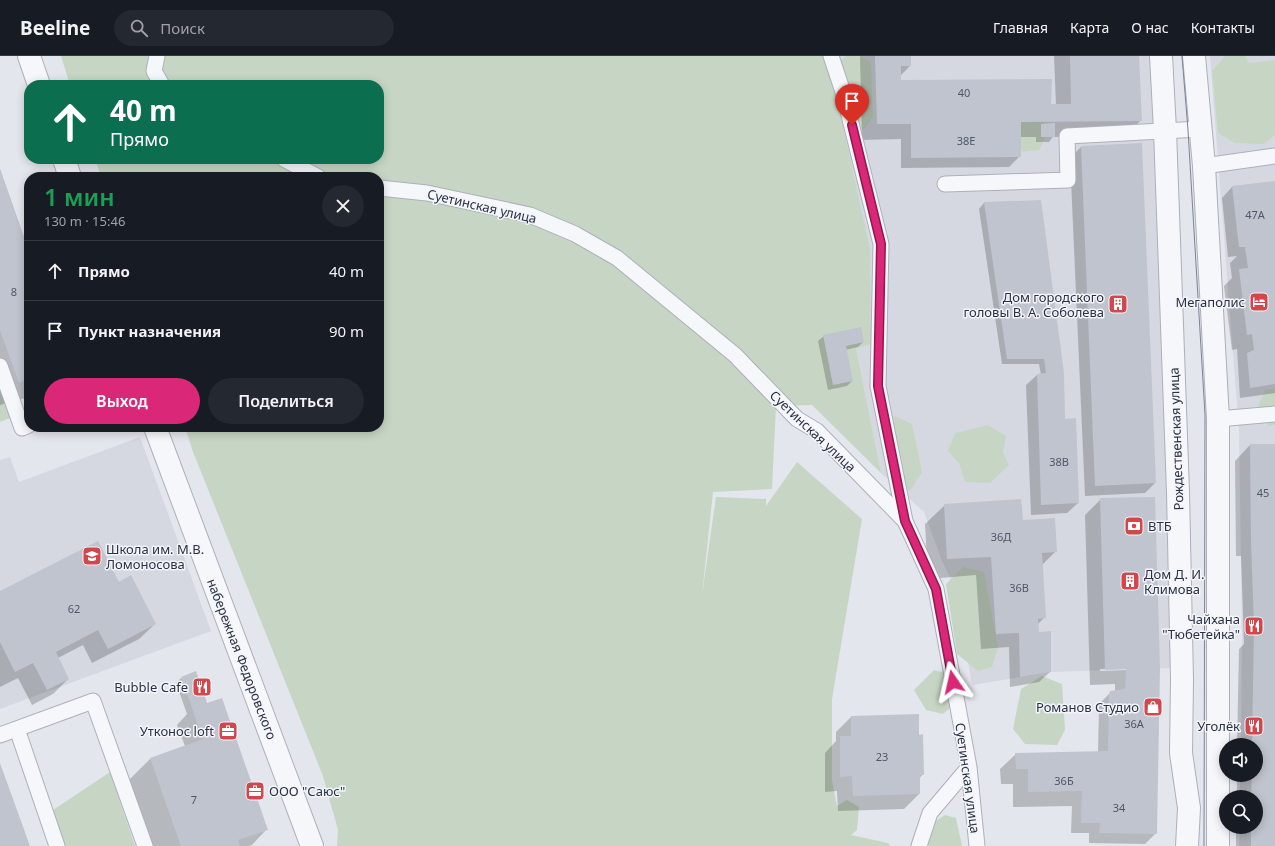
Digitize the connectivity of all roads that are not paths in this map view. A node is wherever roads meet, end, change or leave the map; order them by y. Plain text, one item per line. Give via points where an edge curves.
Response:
1 (29, 56) edge
2 (157, 56) edge
3 (831, 56) edge
4 (1161, 56) edge
5 (1194, 56) edge
6 (37, 80) edge
7 (159, 80) edge
8 (1200, 129) junction
9 (1165, 130) junction
10 (1275, 156) edge
11 (293, 164) edge
12 (1204, 166) junction
13 (309, 172) edge
14 (945, 184) dead end
15 (384, 189) edge
16 (0, 366) edge
17 (1275, 414) edge
18 (1218, 419) junction
19 (24, 427) edge
20 (157, 432) edge
21 (905, 521) junction
22 (17, 728) junction
23 (0, 735) edge
24 (969, 767) junction
25 (57, 846) edge
26 (145, 846) edge
27 (312, 846) edge
28 (918, 846) edge
29 (977, 846) edge
30 (1187, 846) edge
31 (1218, 846) edge

1 - 6 street
2 - 7 lane via 154,71
3 - 21 lane via 844,95 881,244 878,386
4 - 9 street, Рождественская улица
5 - 8 street
8 - 9 lane
8 - 12 street
9 - 14 lane via 1067,136 1068,180
9 - 30 street, Рождественская улица via 1178,492 1181,753 1188,808
10 - 12 lane
11 - 13 lane
12 - 18 street
15 - 21 lane, Суетинская улица via 427,193 530,215 575,234 617,258 735,355 797,419 817,431
16 - 19 lane via 22,428
17 - 18 lane
18 - 31 street
20 - 27 street, набережная Федоровского
21 - 24 lane, Суетинская улица via 936,589
22 - 23 lane
22 - 25 lane
22 - 26 lane via 93,701
24 - 28 lane via 930,813
24 - 29 lane, Суетинская улица

